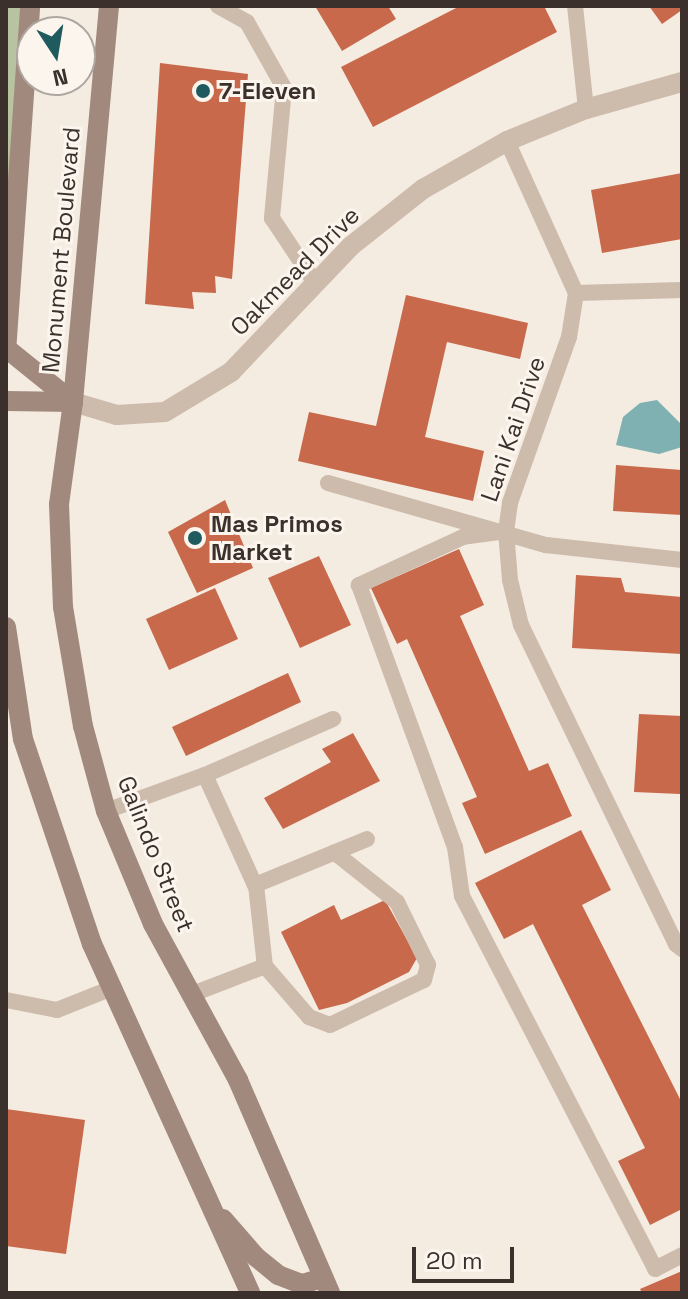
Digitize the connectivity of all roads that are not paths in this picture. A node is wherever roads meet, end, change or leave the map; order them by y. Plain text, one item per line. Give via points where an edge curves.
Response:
1 (30, 6) edge
2 (109, 6) edge
3 (218, 6) edge
4 (575, 6) edge
5 (682, 82) edge
6 (586, 109) junction
7 (507, 141) junction
8 (315, 283) junction
9 (682, 290) edge
10 (576, 293) junction
11 (6, 350) edge
12 (6, 401) edge
13 (73, 402) junction
14 (328, 483) dead end
15 (506, 531) junction
16 (682, 560) edge
17 (6, 627) edge
18 (333, 719) dead end
19 (205, 775) junction
20 (106, 811) junction
21 (367, 839) dead end
22 (334, 852) junction
23 (256, 885) junction
24 (682, 949) edge
25 (265, 966) junction
26 (112, 988) junction
27 (190, 995) junction
28 (6, 1000) edge
29 (209, 1204) junction
30 (682, 1255) edge
31 (326, 1286) edge
32 (250, 1293) edge

1 - 11 main road, Monument Boulevard
2 - 13 main road, Monument Boulevard
3 - 8 lane via 247,22 284,88 272,218
4 - 6 lane
5 - 6 street, Oakmead Drive
6 - 7 street, Oakmead Drive
7 - 8 street, Oakmead Drive via 423,189 351,246
7 - 10 lane
8 - 13 street, Oakmead Drive via 231,372 165,412 117,415
9 - 10 lane
10 - 15 lane, Lani Kai Drive via 569,337 510,503
11 - 13 main road
12 - 13 main road
13 - 20 main road, Galindo Street via 59,504 63,607 83,726
14 - 15 lane
15 - 16 lane via 546,545
15 - 24 lane, Lani Kai Drive via 521,625
15 - 30 lane via 463,537 359,585 455,847 462,896 655,1269
17 - 26 main road via 23,739 92,944
18 - 19 lane
19 - 20 lane
19 - 23 lane
20 - 27 main road, Galindo Street via 153,924
21 - 22 lane
22 - 23 lane
22 - 25 lane via 397,902 428,965 424,980 330,1025 309,1017
23 - 25 lane
25 - 27 lane
26 - 28 lane via 57,1010
26 - 29 main road
27 - 31 main road, Galindo Street via 238,1080
29 - 31 main road via 278,1275
29 - 32 main road

